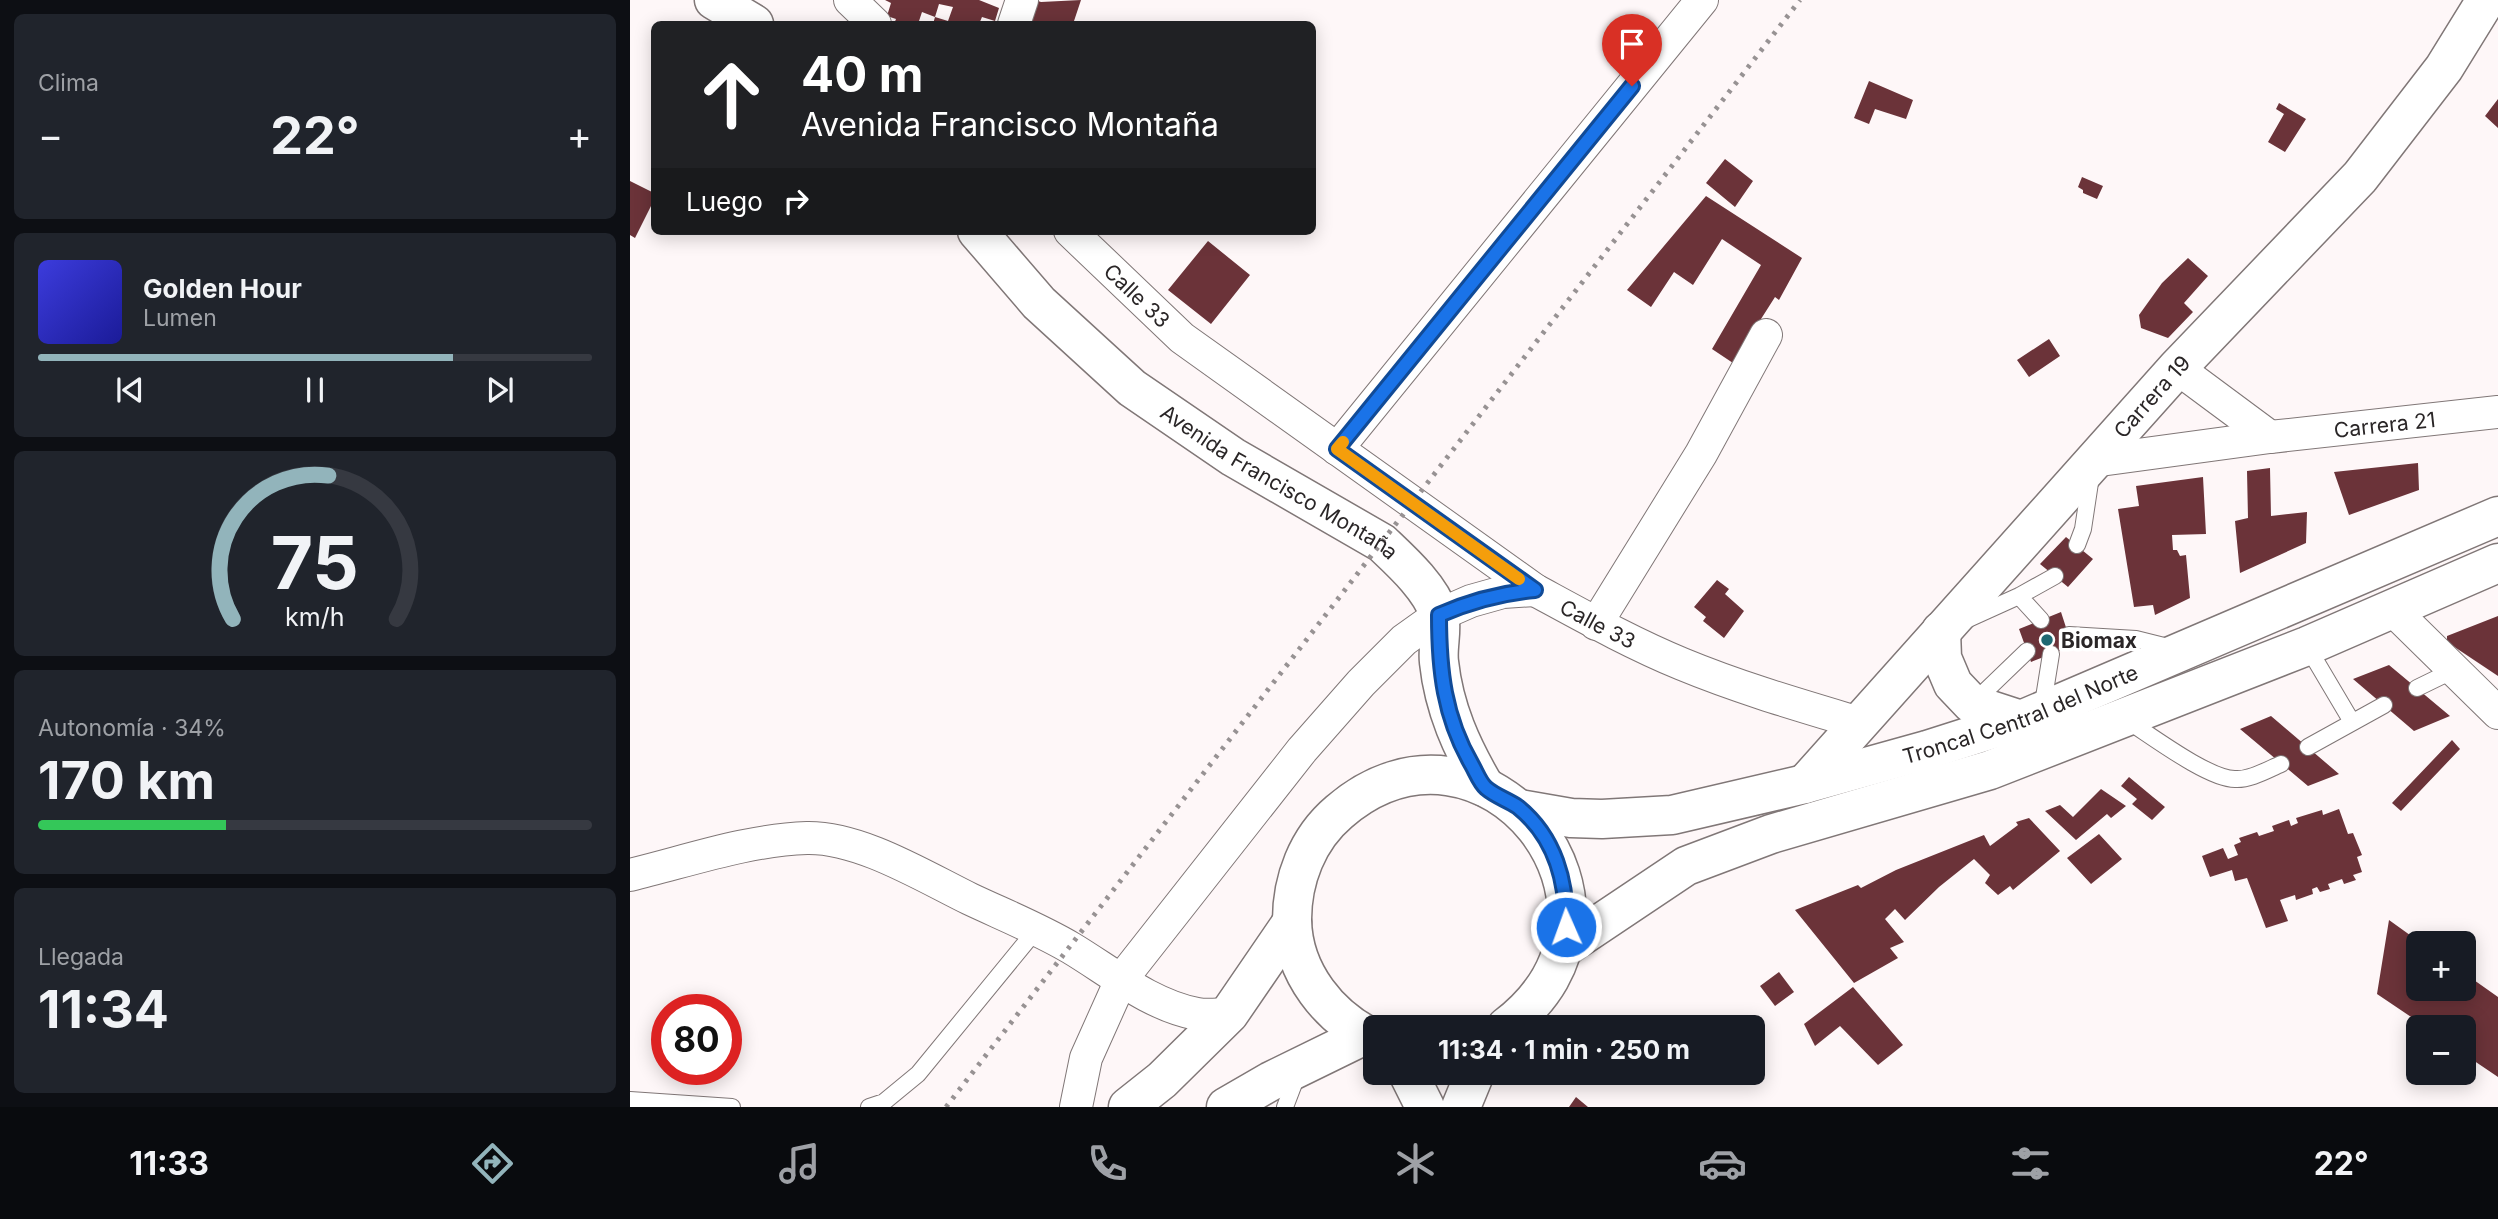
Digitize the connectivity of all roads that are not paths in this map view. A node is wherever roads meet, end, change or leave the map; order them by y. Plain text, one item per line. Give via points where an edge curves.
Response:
1 (714, 0) edge
2 (1022, 0) edge
3 (1702, 0) edge
4 (2486, 0) edge
5 (749, 21) edge
6 (1015, 21) edge
7 (980, 235) edge
8 (1074, 235) edge
9 (1766, 335) dead end
10 (2177, 368) junction
11 (2498, 412) edge
12 (2270, 437) junction
13 (1337, 449) junction
14 (2093, 461) junction
15 (2498, 516) edge
16 (2077, 545) dead end
17 (2498, 563) edge
18 (2055, 576) dead end
19 (1535, 590) junction
20 (2020, 596) junction
21 (2392, 609) junction
22 (1439, 615) junction
23 (2041, 620) dead end
24 (1596, 624) junction
25 (1941, 631) junction
26 (2069, 635) dead end
27 (2306, 646) junction
28 (2027, 651) dead end
29 (2184, 651) junction
30 (2051, 654) dead end
31 (2454, 670) junction
32 (2417, 688) dead end
33 (1972, 704) junction
34 (2384, 705) dead end
35 (2498, 713) edge
36 (2032, 715) junction
37 (2123, 718) junction
38 (2352, 722) junction
39 (1859, 723) junction
40 (2308, 747) dead end
41 (2281, 764) dead end
42 (1805, 784) junction
43 (1485, 787) junction
44 (1520, 809) junction
45 (630, 875) edge
46 (1292, 922) junction
47 (1036, 930) junction
48 (1562, 949) junction
49 (1121, 980) junction
50 (1229, 1014) junction
51 (1521, 1015) edge
52 (1363, 1033) edge
53 (1363, 1041) edge
54 (1301, 1066) junction
55 (1414, 1085) edge
56 (1470, 1085) edge
57 (630, 1100) edge
58 (732, 1107) edge
59 (869, 1107) edge
60 (1076, 1107) edge
61 (1128, 1107) edge
62 (1226, 1107) edge
63 (1285, 1107) edge
64 (1425, 1107) edge
65 (1461, 1107) edge

1 - 5 main road
2 - 6 street
3 - 13 street
4 - 10 main road, Carrera 19 via 2444,68 2360,177
7 - 22 main road, Avenida Francisco Montaña via 1039,303 1132,388 1233,457 1382,543 1426,591
8 - 13 street, Calle 33 via 1182,338
9 - 24 street via 1701,454
10 - 12 street
10 - 14 main road, Carrera 19
11 - 12 street, Carrera 21
12 - 14 street, Carrera 21
13 - 19 street, Calle 33
14 - 16 lane
14 - 25 main road, Carrera 19
15 - 29 main road, Troncal Central del Norte
17 - 21 main road, Troncal Central del Norte
18 - 20 lane
19 - 22 street via 1471,601
19 - 24 street, Calle 33
20 - 23 lane
20 - 25 lane
21 - 27 main road, Troncal Central del Norte
21 - 31 street
22 - 43 main road via 1439,661 1447,706 1462,749
22 - 49 street via 1404,640 1302,750
24 - 39 street, Calle 33 via 1769,697
25 - 33 main road via 1947,671
25 - 39 main road, Carrera 19
26 - 29 lane via 2136,639
27 - 37 main road, Troncal Central del Norte
27 - 38 lane
28 - 33 lane
29 - 36 main road, Troncal Central del Norte
30 - 36 lane
31 - 32 lane
31 - 35 street
33 - 36 main road
34 - 38 lane
36 - 42 main road, Troncal Central del Norte
37 - 41 lane via 2226,778 2247,778
37 - 48 main road, Troncal Central del Norte via 1990,770 1772,834 1686,866
38 - 40 lane
39 - 42 main road, Carrera 19
42 - 44 main road, Troncal Central del Norte via 1672,815 1633,819 1571,818
43 - 44 main road
43 - 46 main road via 1431,776 1376,787 1352,801 1313,841 1294,894
44 - 48 main road via 1548,842 1564,883 1567,905
45 - 47 street via 764,842 809,838 847,844 891,861
46 - 50 main road
46 - 52 main road via 1303,968 1314,988 1336,1014
47 - 49 street
47 - 59 lane via 918,1074 884,1102
48 - 51 main road via 1541,992
49 - 50 street via 1173,1008
49 - 60 street via 1086,1058
50 - 61 main road
53 - 54 main road
54 - 62 main road
54 - 63 lane
55 - 64 main road
56 - 65 main road
57 - 58 lane

